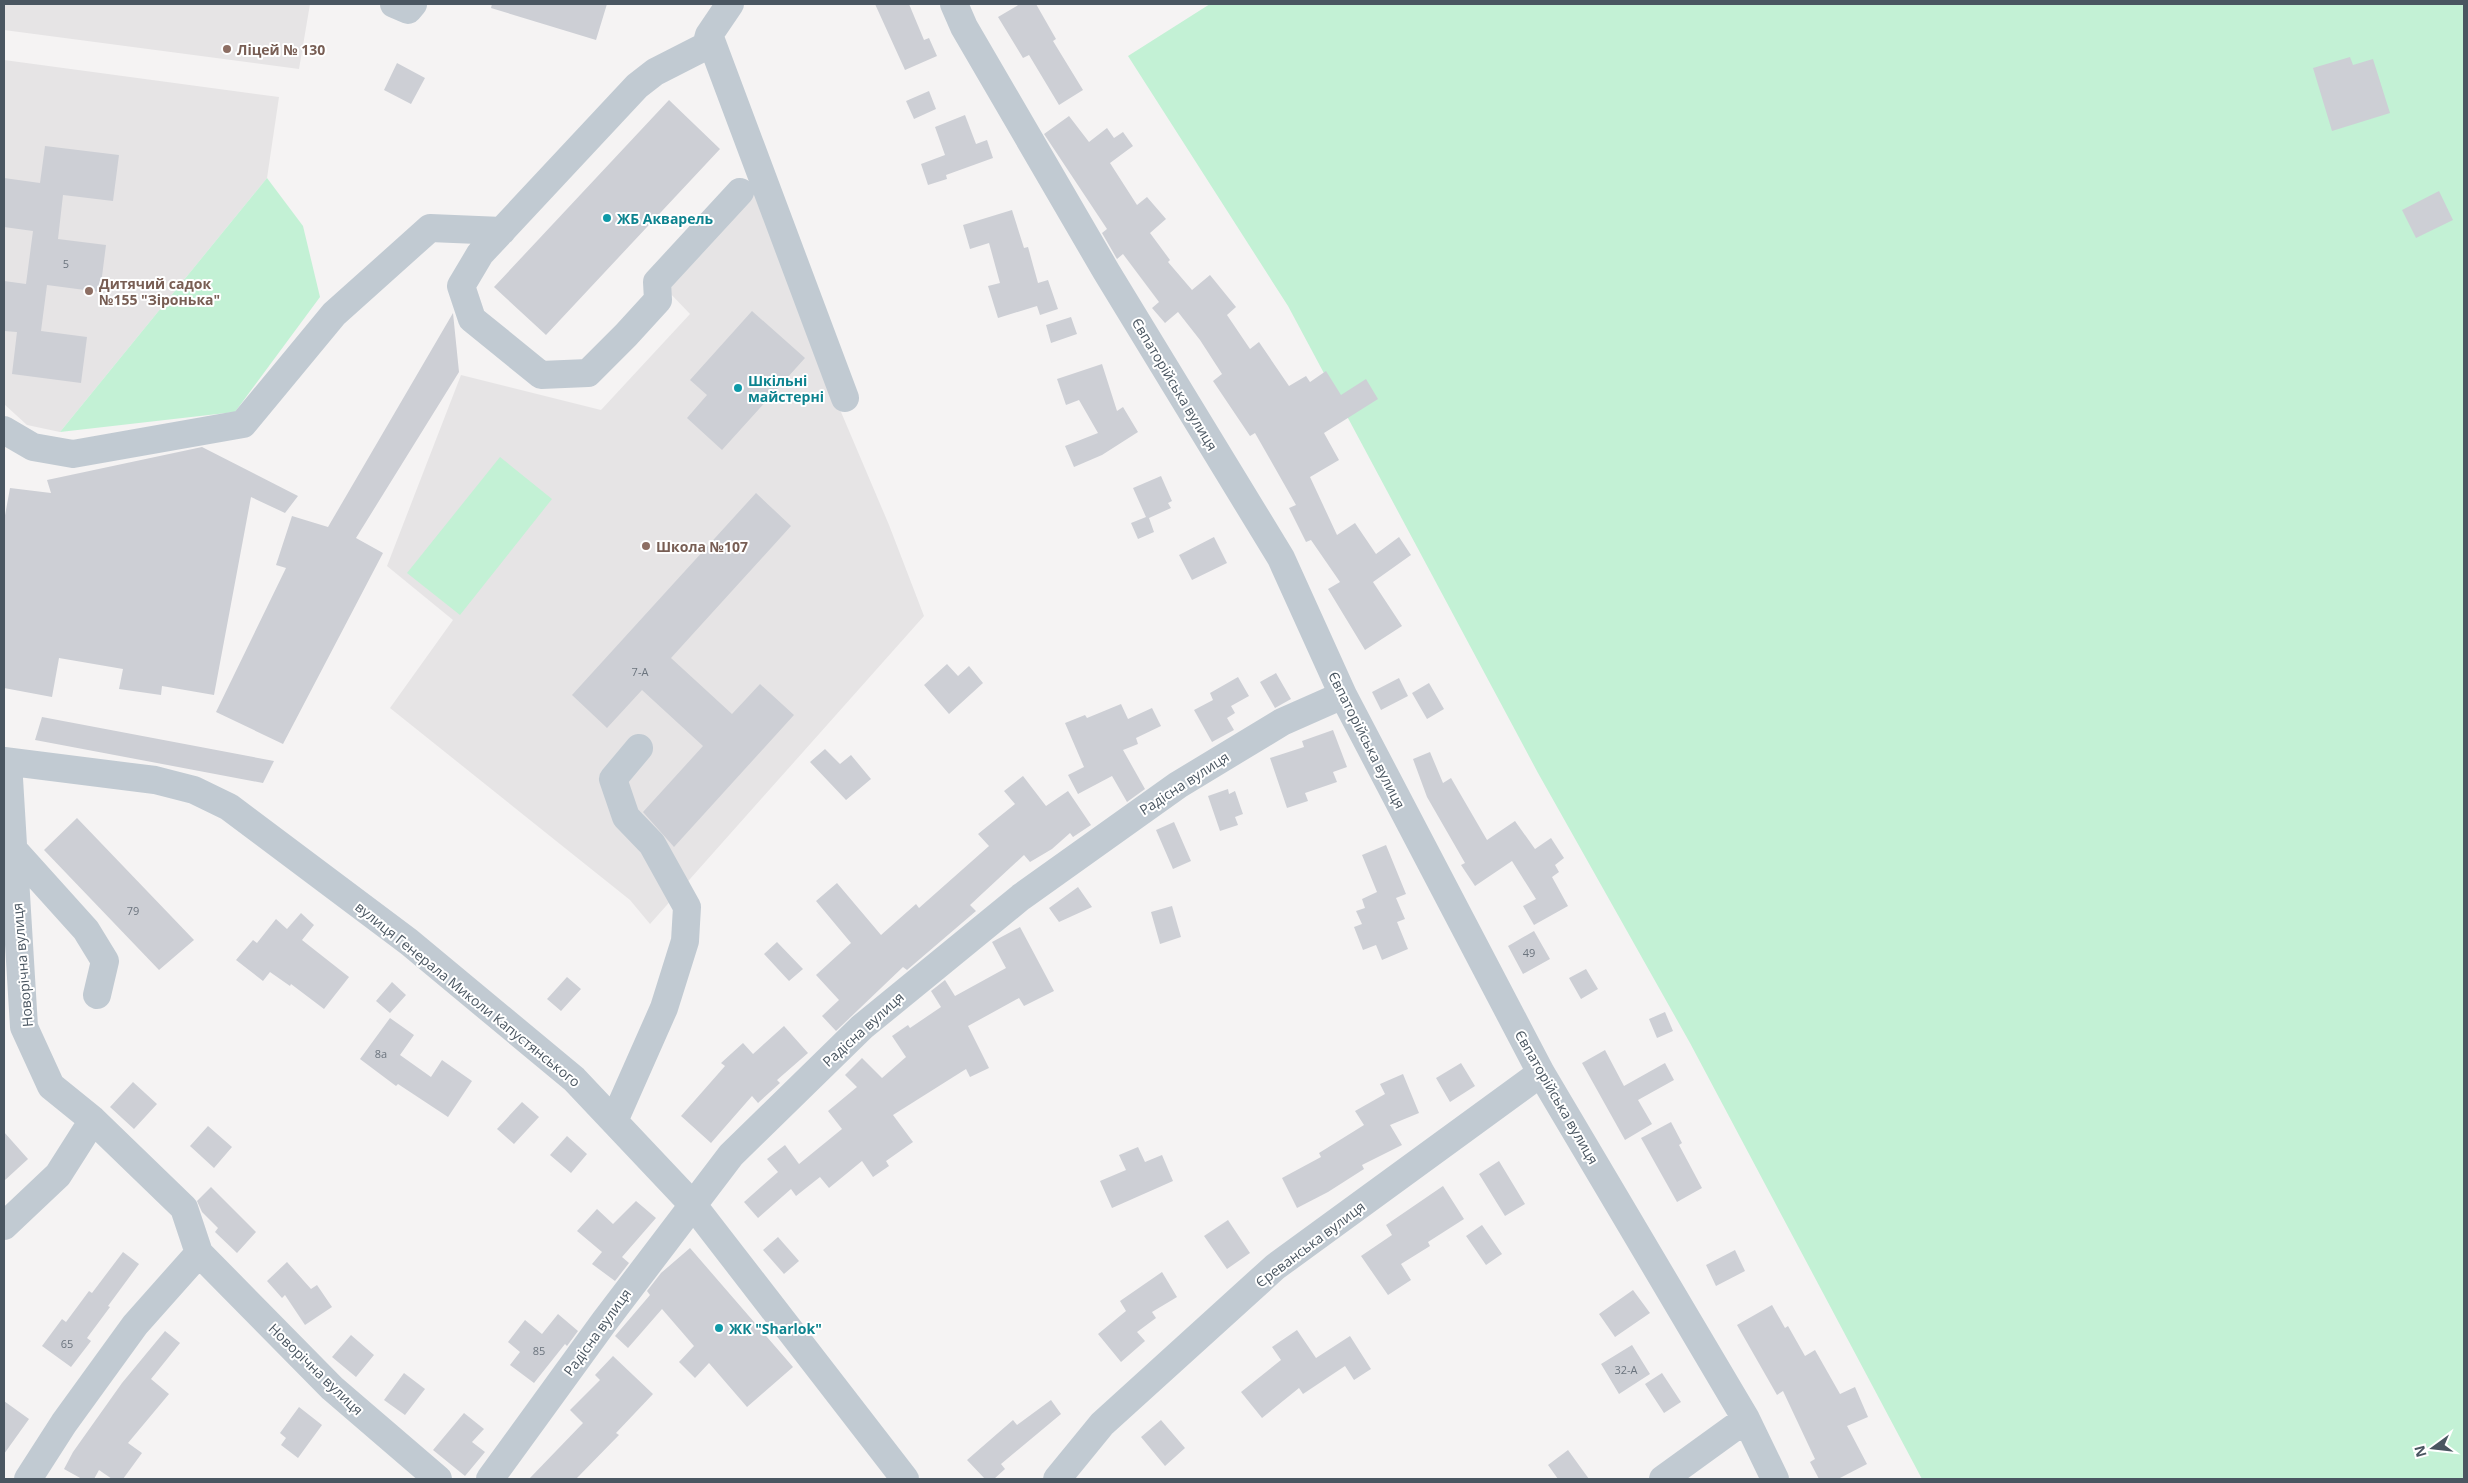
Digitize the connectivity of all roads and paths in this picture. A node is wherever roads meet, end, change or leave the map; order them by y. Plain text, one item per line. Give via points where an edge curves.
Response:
1 (730, 4) edge
2 (954, 4) edge
3 (709, 35) junction
4 (740, 192) dead end
5 (502, 231) junction
6 (845, 398) dead end
7 (4, 430) edge
8 (1342, 695) junction
9 (639, 748) dead end
10 (6, 762) edge
11 (13, 849) junction
12 (97, 995) dead end
13 (1541, 1073) junction
14 (93, 1120) junction
15 (614, 1121) junction
16 (693, 1205) junction
17 (4, 1226) edge
18 (199, 1253) junction
19 (1746, 1419) junction
20 (28, 1479) edge
21 (438, 1479) edge
22 (490, 1479) edge
23 (905, 1479) edge
24 (1056, 1479) edge
25 (1663, 1479) edge
26 (1775, 1479) edge

1 - 3 street
2 - 8 street, Євпаторійська вулиця via 964,27 1106,271 1281,558
3 - 5 street via 706,46 656,72 637,86
3 - 6 street
4 - 5 street via 657,282 658,300 588,373 541,375 472,319 461,286 480,254
5 - 7 street via 430,228 334,314 243,424 73,454 33,447
8 - 13 street, Євпаторійська вулиця
8 - 16 street, Радісна вулиця via 1282,722 1178,785 1021,897 862,1027 732,1155
9 - 15 street via 612,779 626,816 652,844 688,907 684,941 664,1008
10 - 11 street, Новорічна вулиця
10 - 15 street, вулиця Генерала Миколи Капустянського via 155,780 194,790 229,807 409,942 574,1079
11 - 12 street via 86,930 105,962
11 - 14 street, Новорічна вулиця via 24,1026 51,1086
13 - 19 street, Євпаторійська вулиця
13 - 24 street, Єреванська вулиця via 1275,1267 1102,1424
14 - 17 street via 58,1175
14 - 18 street, Новорічна вулиця via 184,1208
15 - 16 street, вулиця Генерала Миколи Капустянського
16 - 22 street, Радісна вулиця
16 - 23 street, вулиця Генерала Миколи Капустянського
18 - 20 street via 135,1324
18 - 21 street, Новорічна вулиця via 332,1388
19 - 25 street
19 - 26 street, Євпаторійська вулиця

